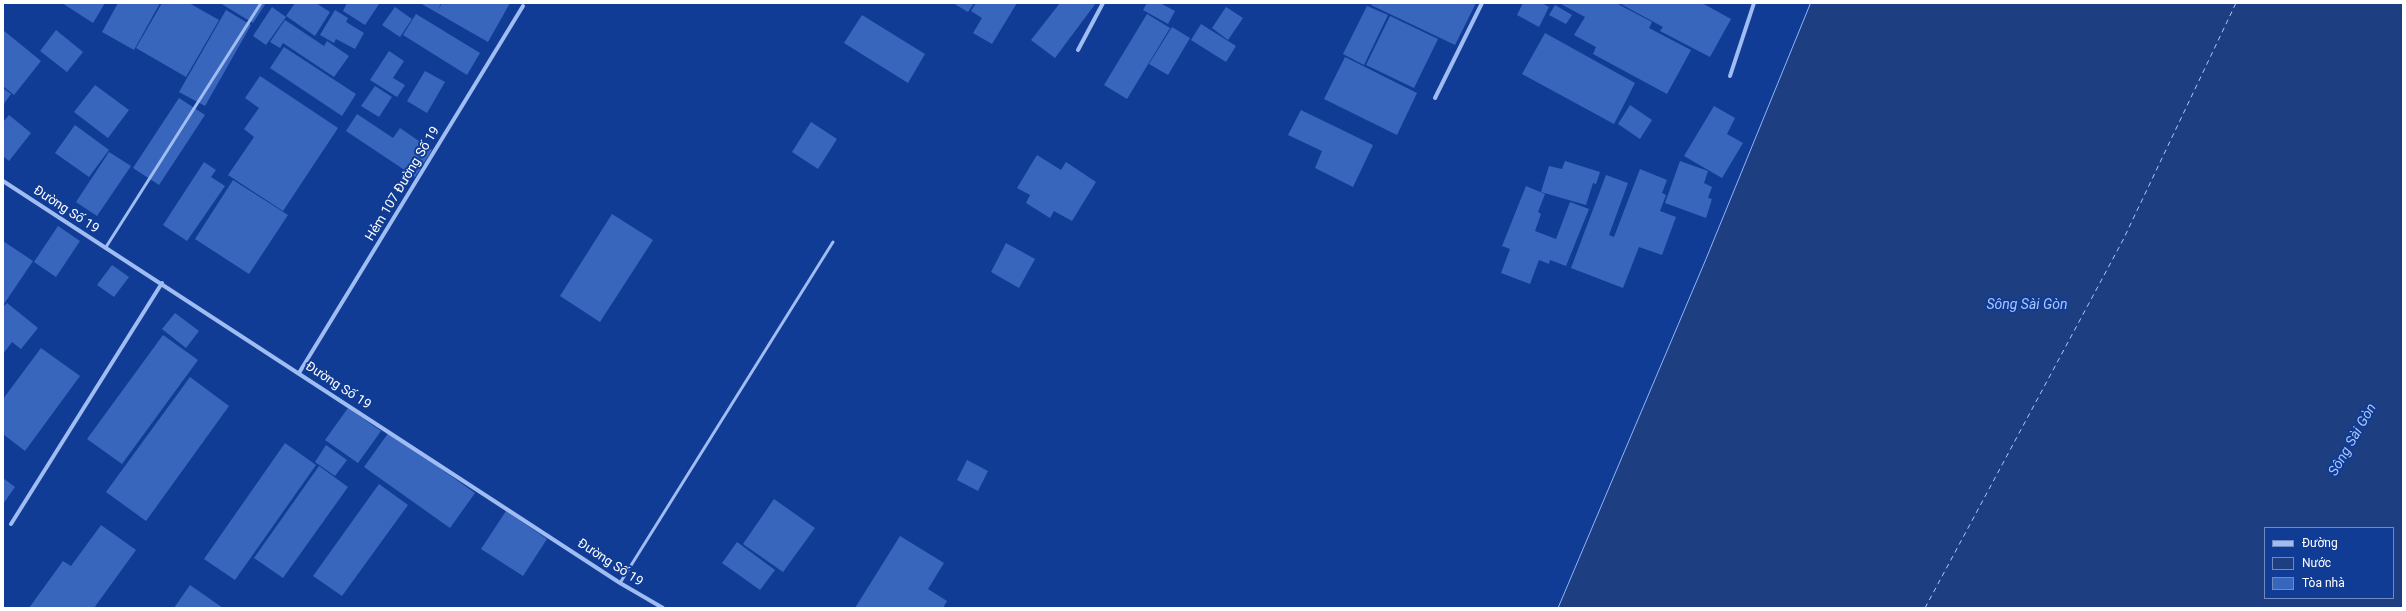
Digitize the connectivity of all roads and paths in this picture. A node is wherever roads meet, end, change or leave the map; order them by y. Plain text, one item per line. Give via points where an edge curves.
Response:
1 (261, 3) edge
2 (1103, 3) edge
3 (1482, 3) edge
4 (1754, 3) edge
5 (523, 6) dead end
6 (1078, 50) dead end
7 (1730, 76) dead end
8 (1435, 98) dead end
9 (3, 181) edge
10 (833, 242) dead end
11 (106, 247) junction
12 (162, 283) junction
13 (299, 373) junction
14 (11, 524) dead end
15 (620, 583) junction
16 (663, 608) edge

1 - 11 lane
2 - 6 street
3 - 8 street
4 - 7 street
5 - 13 street, Hẻm 107 Đường Số 19
9 - 11 street, Đường Số 19
10 - 15 lane
11 - 12 street, Đường Số 19
12 - 13 street, Đường Số 19
12 - 14 street
13 - 15 street, Đường Số 19
15 - 16 street, Đường Số 19

